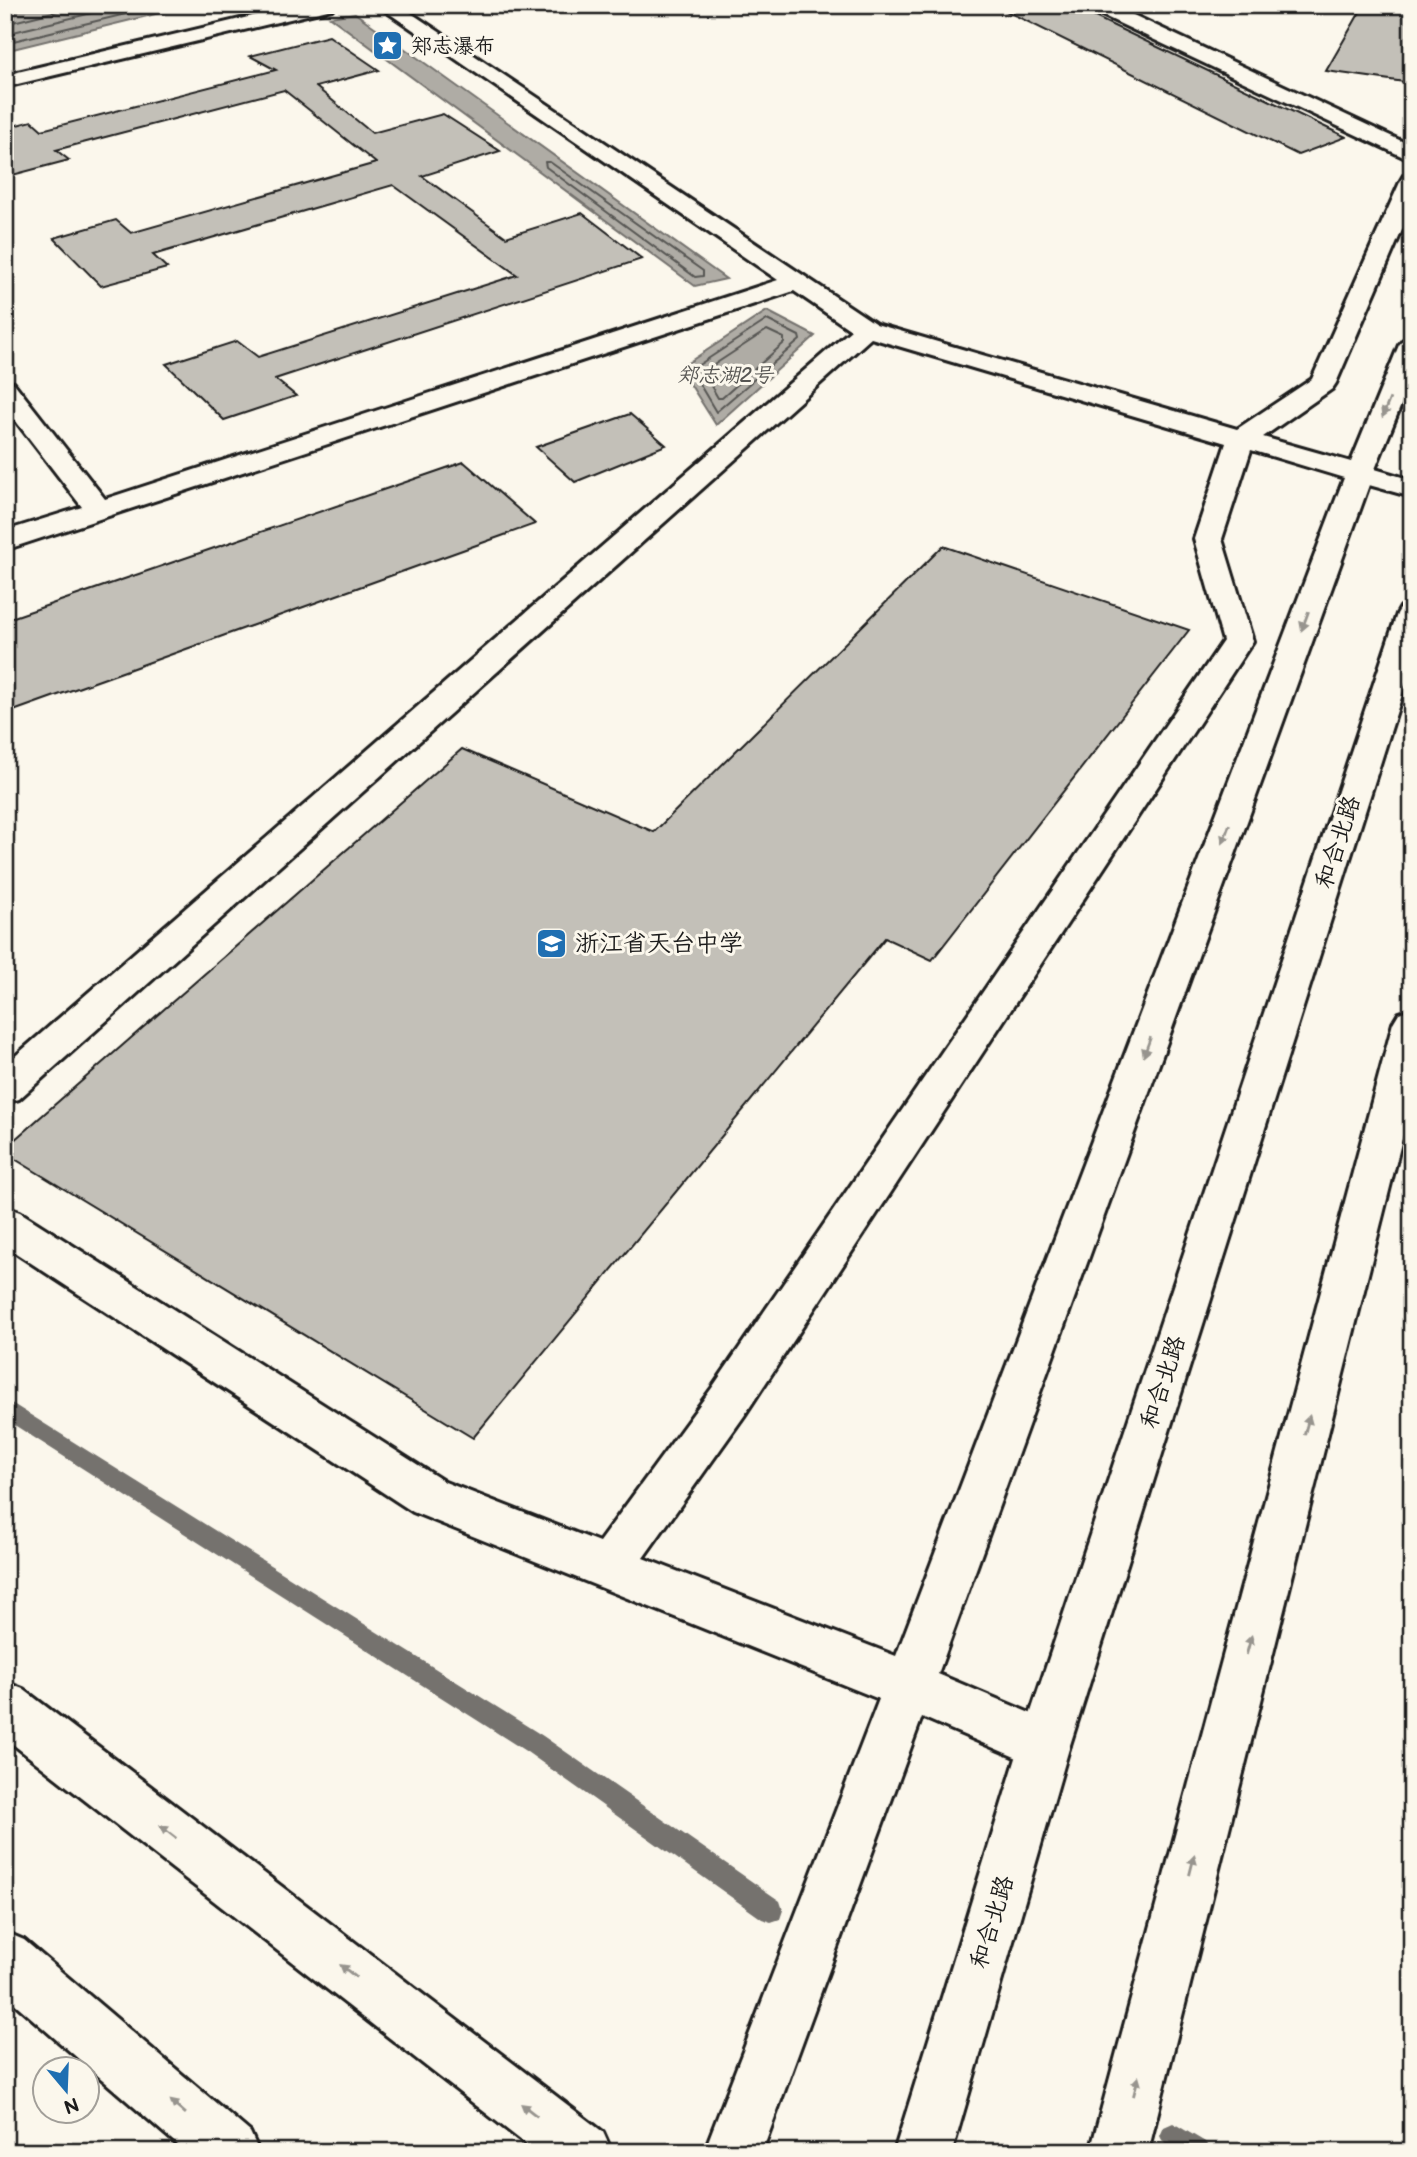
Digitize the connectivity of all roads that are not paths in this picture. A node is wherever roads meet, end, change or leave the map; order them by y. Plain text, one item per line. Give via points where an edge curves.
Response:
1 (325, 5) edge
2 (386, 5) edge
3 (1096, 5) edge
4 (5, 81) edge
5 (1412, 153) edge
6 (1412, 180) edge
7 (797, 282) junction
8 (867, 329) junction
9 (1412, 345) edge
10 (5, 389) edge
11 (1241, 439) junction
12 (1360, 474) junction
13 (1412, 489) edge
14 (99, 510) junction
15 (5, 541) edge
16 (1412, 614) edge
17 (1412, 1023) edge
18 (5, 1088) edge
19 (5, 1224) edge
20 (609, 1567) junction
21 (909, 1686) junction
22 (5, 1707) edge
23 (1045, 1745) junction
24 (5, 1959) edge
25 (230, 2152) edge
26 (583, 2152) edge
27 (733, 2152) edge
28 (923, 2152) edge
29 (1119, 2152) edge

1 - 4 main road
2 - 7 main road
3 - 5 main road
6 - 11 main road via 1323,383
7 - 8 main road
7 - 14 main road
8 - 11 main road
8 - 18 main road
9 -> 12 main road
10 - 14 main road
11 - 12 main road
11 - 20 main road via 1208,539 1238,641 728,1402
12 - 13 main road
12 -> 21 main road
14 - 15 main road
16 - 23 main road, 和合北路
29 -> 17 main road
19 - 20 main road via 429,1496
20 - 21 main road
21 - 23 main road
21 - 27 main road
26 -> 22 main road
23 - 28 main road, 和合北路
25 -> 24 main road

